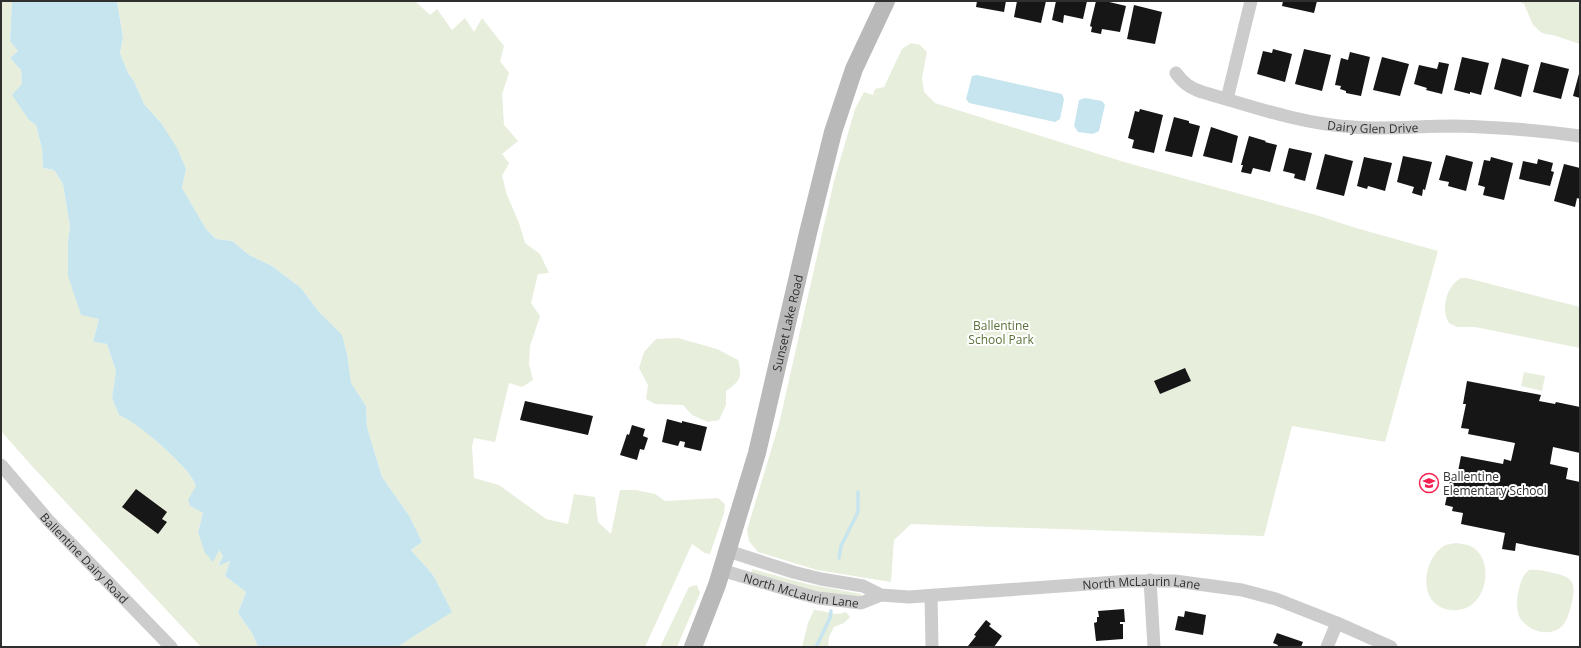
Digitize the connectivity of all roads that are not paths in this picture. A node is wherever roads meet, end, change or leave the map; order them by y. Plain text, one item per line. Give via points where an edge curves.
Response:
1 (886, 1) edge
2 (1251, 1) edge
3 (1176, 73) dead end
4 (1227, 99) junction
5 (1580, 136) edge
6 (1, 465) edge
7 (728, 551) junction
8 (721, 570) junction
9 (1150, 580) junction
10 (881, 595) junction
11 (931, 596) junction
12 (1337, 623) junction
13 (172, 647) edge
14 (694, 647) edge
15 (932, 647) edge
16 (1154, 647) edge
17 (1327, 647) edge
18 (1391, 647) edge

1 - 7 main road, Sunset Lake Road via 854,69 833,132 757,453
2 - 4 street
3 - 4 street, Dairy Glen Drive via 1182,82 1192,89
4 - 5 street, Dairy Glen Drive via 1308,121 1350,127 1452,126
6 - 13 street, Ballentine Dairy Road via 48,520
7 - 8 main road, Sunset Lake Road
7 - 10 street, North McLaurin Lane via 793,572 862,586
8 - 10 street, North McLaurin Lane via 818,598 861,603
8 - 14 main road, Sunset Lake Road
9 - 11 street, North McLaurin Lane
9 - 12 street, North McLaurin Lane via 1190,582 1242,590 1276,599
9 - 16 street
10 - 11 street, North McLaurin Lane
11 - 15 street
12 - 17 street
12 - 18 street, North McLaurin Lane

